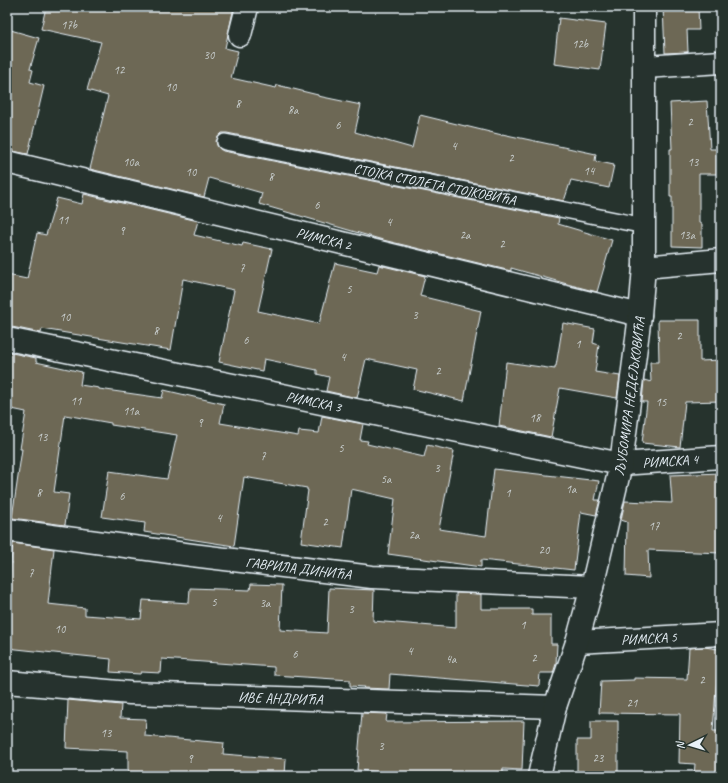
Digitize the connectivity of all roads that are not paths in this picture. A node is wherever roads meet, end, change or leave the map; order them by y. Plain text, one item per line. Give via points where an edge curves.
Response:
1 (247, 7) edge
2 (644, 7) edge
3 (240, 35) dead end
4 (721, 62) edge
5 (645, 67) junction
6 (225, 142) dead end
7 (7, 162) edge
8 (645, 226) junction
9 (721, 260) edge
10 (644, 267) junction
11 (640, 315) junction
12 (7, 339) edge
13 (721, 456) edge
14 (620, 464) junction
15 (7, 530) edge
16 (592, 587) junction
17 (721, 634) edge
18 (577, 642) junction
19 (7, 682) edge
20 (554, 706) junction
21 (539, 776) edge

1 - 3 street
2 - 5 street, ЉУБОМИРА НЕДЕЉКОВИЋА
4 - 5 street
5 - 8 street, ЉУБОМИРА НЕДЕЉКОВИЋА
6 - 8 lane, СТОЈКА СТОЛЕТА СТОЈКОВИЋА
7 - 11 street, РИМСКА 2
8 - 10 street, ЉУБОМИРА НЕДЕЉКОВИЋА
9 - 10 street
10 - 11 street, ЉУБОМИРА НЕДЕЉКОВИЋА
11 - 14 street, ЉУБОМИРА НЕДЕЉКОВИЋА
12 - 14 street, РИМСКА 3
13 - 14 street, РИМСКА 4
14 - 16 street, ЉУБОМИРА НЕДЕЉКОВИЋА
15 - 16 street, ГАВРИЛА ДИНИЋА via 372,577
16 - 18 street, ЉУБОМИРА НЕДЕЉКОВИЋА
17 - 18 street, РИМСКА 5
18 - 20 street, ЉУБОМИРА НЕДЕЉКОВИЋА
19 - 20 street, ИВЕ АНДРИЋА via 130,694
20 - 21 street, ЉУБОМИРА НЕДЕЉКОВИЋА

